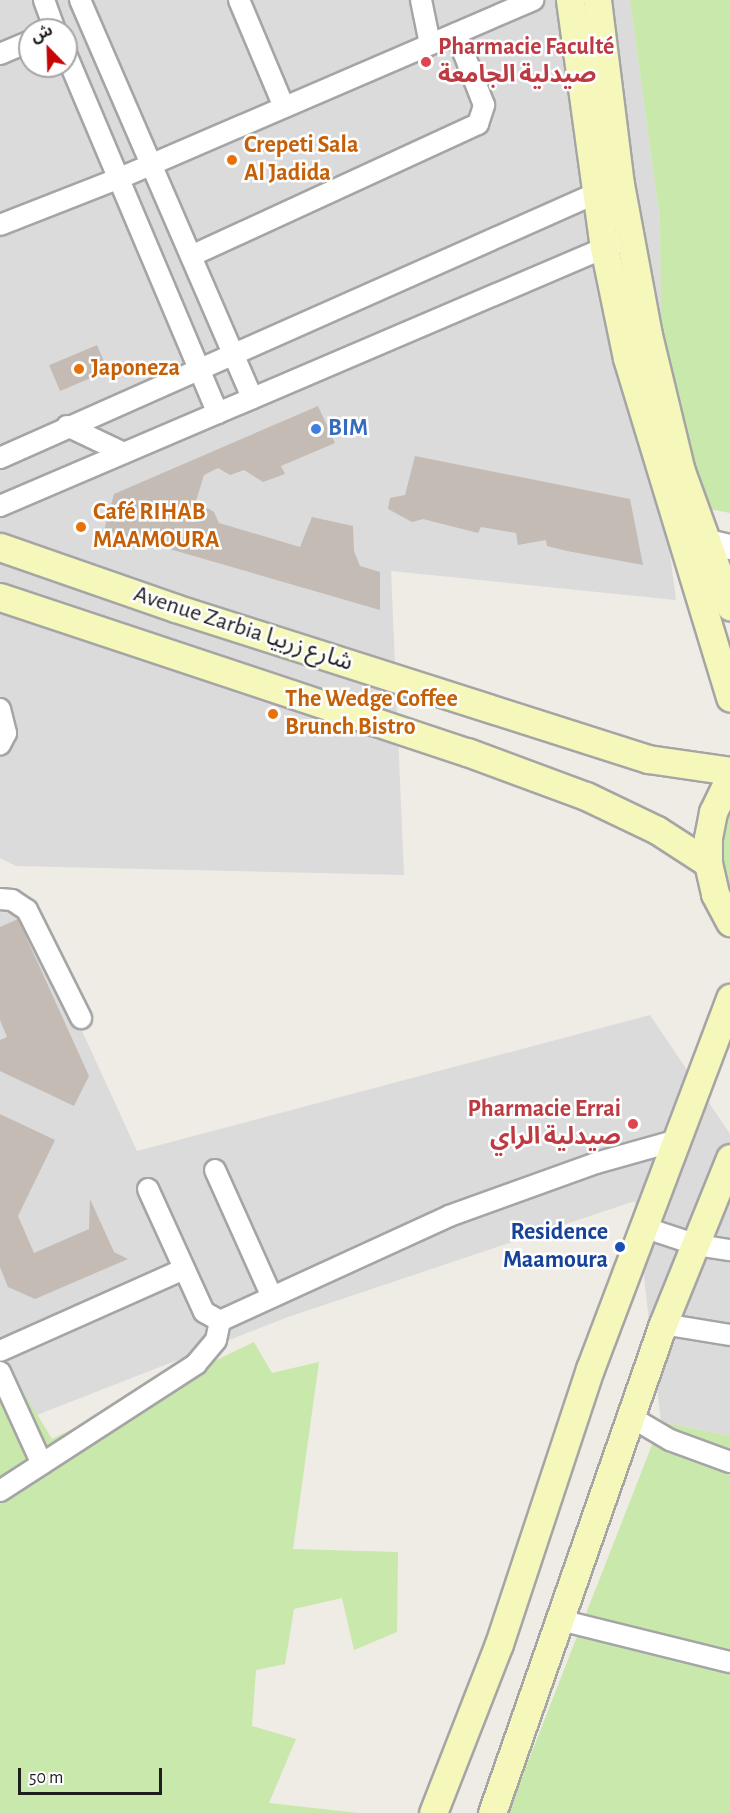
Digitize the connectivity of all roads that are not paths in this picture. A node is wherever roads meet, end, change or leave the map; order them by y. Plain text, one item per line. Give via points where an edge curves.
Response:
1 (44, 0) edge
2 (80, 0) edge
3 (239, 0) edge
4 (421, 0) edge
5 (533, 0) edge
6 (570, 0) edge
7 (597, 0) edge
8 (51, 18) edge
9 (456, 33) junction
10 (430, 44) junction
11 (18, 46) edge
12 (0, 54) edge
13 (76, 78) edge
14 (284, 107) junction
15 (152, 164) junction
16 (120, 178) junction
17 (608, 188) junction
18 (0, 225) edge
19 (630, 239) junction
20 (604, 247) junction
21 (191, 256) junction
22 (233, 352) junction
23 (198, 367) junction
24 (252, 398) junction
25 (218, 413) junction
26 (67, 426) junction
27 (124, 453) junction
28 (0, 458) edge
29 (0, 506) edge
30 (704, 542) junction
31 (730, 547) edge
32 (0, 548) edge
33 (0, 597) edge
34 (730, 606) edge
35 (730, 698) edge
36 (0, 709) edge
37 (0, 745) edge
38 (730, 771) edge
39 (730, 777) edge
40 (708, 863) junction
41 (0, 899) edge
42 (730, 922) edge
43 (730, 998) edge
44 (81, 1018) dead end
45 (678, 1140) junction
46 (730, 1158) edge
47 (215, 1170) dead end
48 (148, 1190) dead end
49 (645, 1228) junction
50 (697, 1245) junction
51 (730, 1250) edge
52 (184, 1269) junction
53 (272, 1297) junction
54 (220, 1321) junction
55 (663, 1324) junction
56 (730, 1335) edge
57 (0, 1351) edge
58 (0, 1372) edge
59 (631, 1417) junction
60 (730, 1462) edge
61 (42, 1464) junction
62 (0, 1491) edge
63 (560, 1620) junction
64 (730, 1662) edge
65 (433, 1813) edge
66 (492, 1813) edge

1 - 8 street
2 - 15 street
3 - 14 street
4 - 10 street
5 - 9 street
6 - 17 main road
7 - 17 main road
9 - 10 street
9 - 21 street via 484,105 478,124
10 - 14 street
11 - 12 street
13 - 16 street
14 - 15 street
15 - 16 street
15 - 21 street
16 - 18 street
16 - 23 street
17 - 19 main road
17 - 20 main road
17 - 22 street
19 - 20 street
19 - 30 main road via 648,335 681,471
20 - 24 street
20 - 35 main road via 627,358 653,452
21 - 22 street
22 - 23 street
22 - 24 street
23 - 25 street
23 - 26 street
24 - 25 street
25 - 27 street
26 - 27 street
26 - 28 street
27 - 29 street
30 - 31 street
30 - 34 main road
32 - 38 main road, Avenue Zarbia شارع زربيا via 648,759
33 - 40 main road, Avenue Zarbia شارع زربيا via 467,752 586,796 657,830
36 - 37 street via 6,733
39 - 40 main road via 713,812
40 - 42 main road via 715,894
41 - 44 street via 12,900 27,910
43 - 45 main road
45 - 49 main road
45 - 53 street via 596,1163 470,1208
46 - 50 main road
47 - 53 street
48 - 52 street
49 - 50 street
49 - 65 main road via 590,1369 499,1644
50 - 51 street
50 - 55 main road
52 - 54 street via 204,1312
52 - 57 street
53 - 54 street
54 - 61 street via 216,1340 196,1364
55 - 56 street
55 - 59 main road
58 - 61 street
59 - 60 street via 679,1444
59 - 63 main road
61 - 62 street
63 - 64 street
63 - 66 main road

